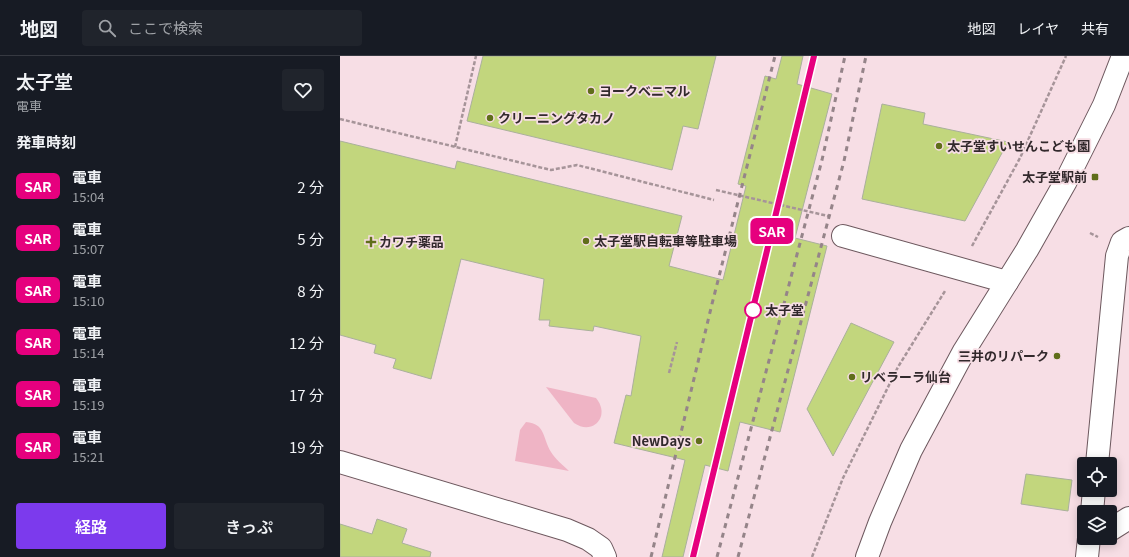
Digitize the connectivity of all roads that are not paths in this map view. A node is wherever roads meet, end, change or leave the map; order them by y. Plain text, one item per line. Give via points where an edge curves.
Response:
1 (1123, 56) edge
2 (843, 236) dead end
3 (1129, 238) edge
4 (1007, 282) junction
5 (1098, 457) edge
6 (340, 462) edge
7 (1129, 518) edge
8 (1117, 526) edge
9 (605, 557) edge
10 (867, 557) edge

1 - 4 street via 1104,105 1066,181
2 - 4 street
3 - 5 street via 1122,242 1117,256
4 - 10 street via 964,351 911,450
6 - 9 street via 567,530 601,548
7 - 8 street

